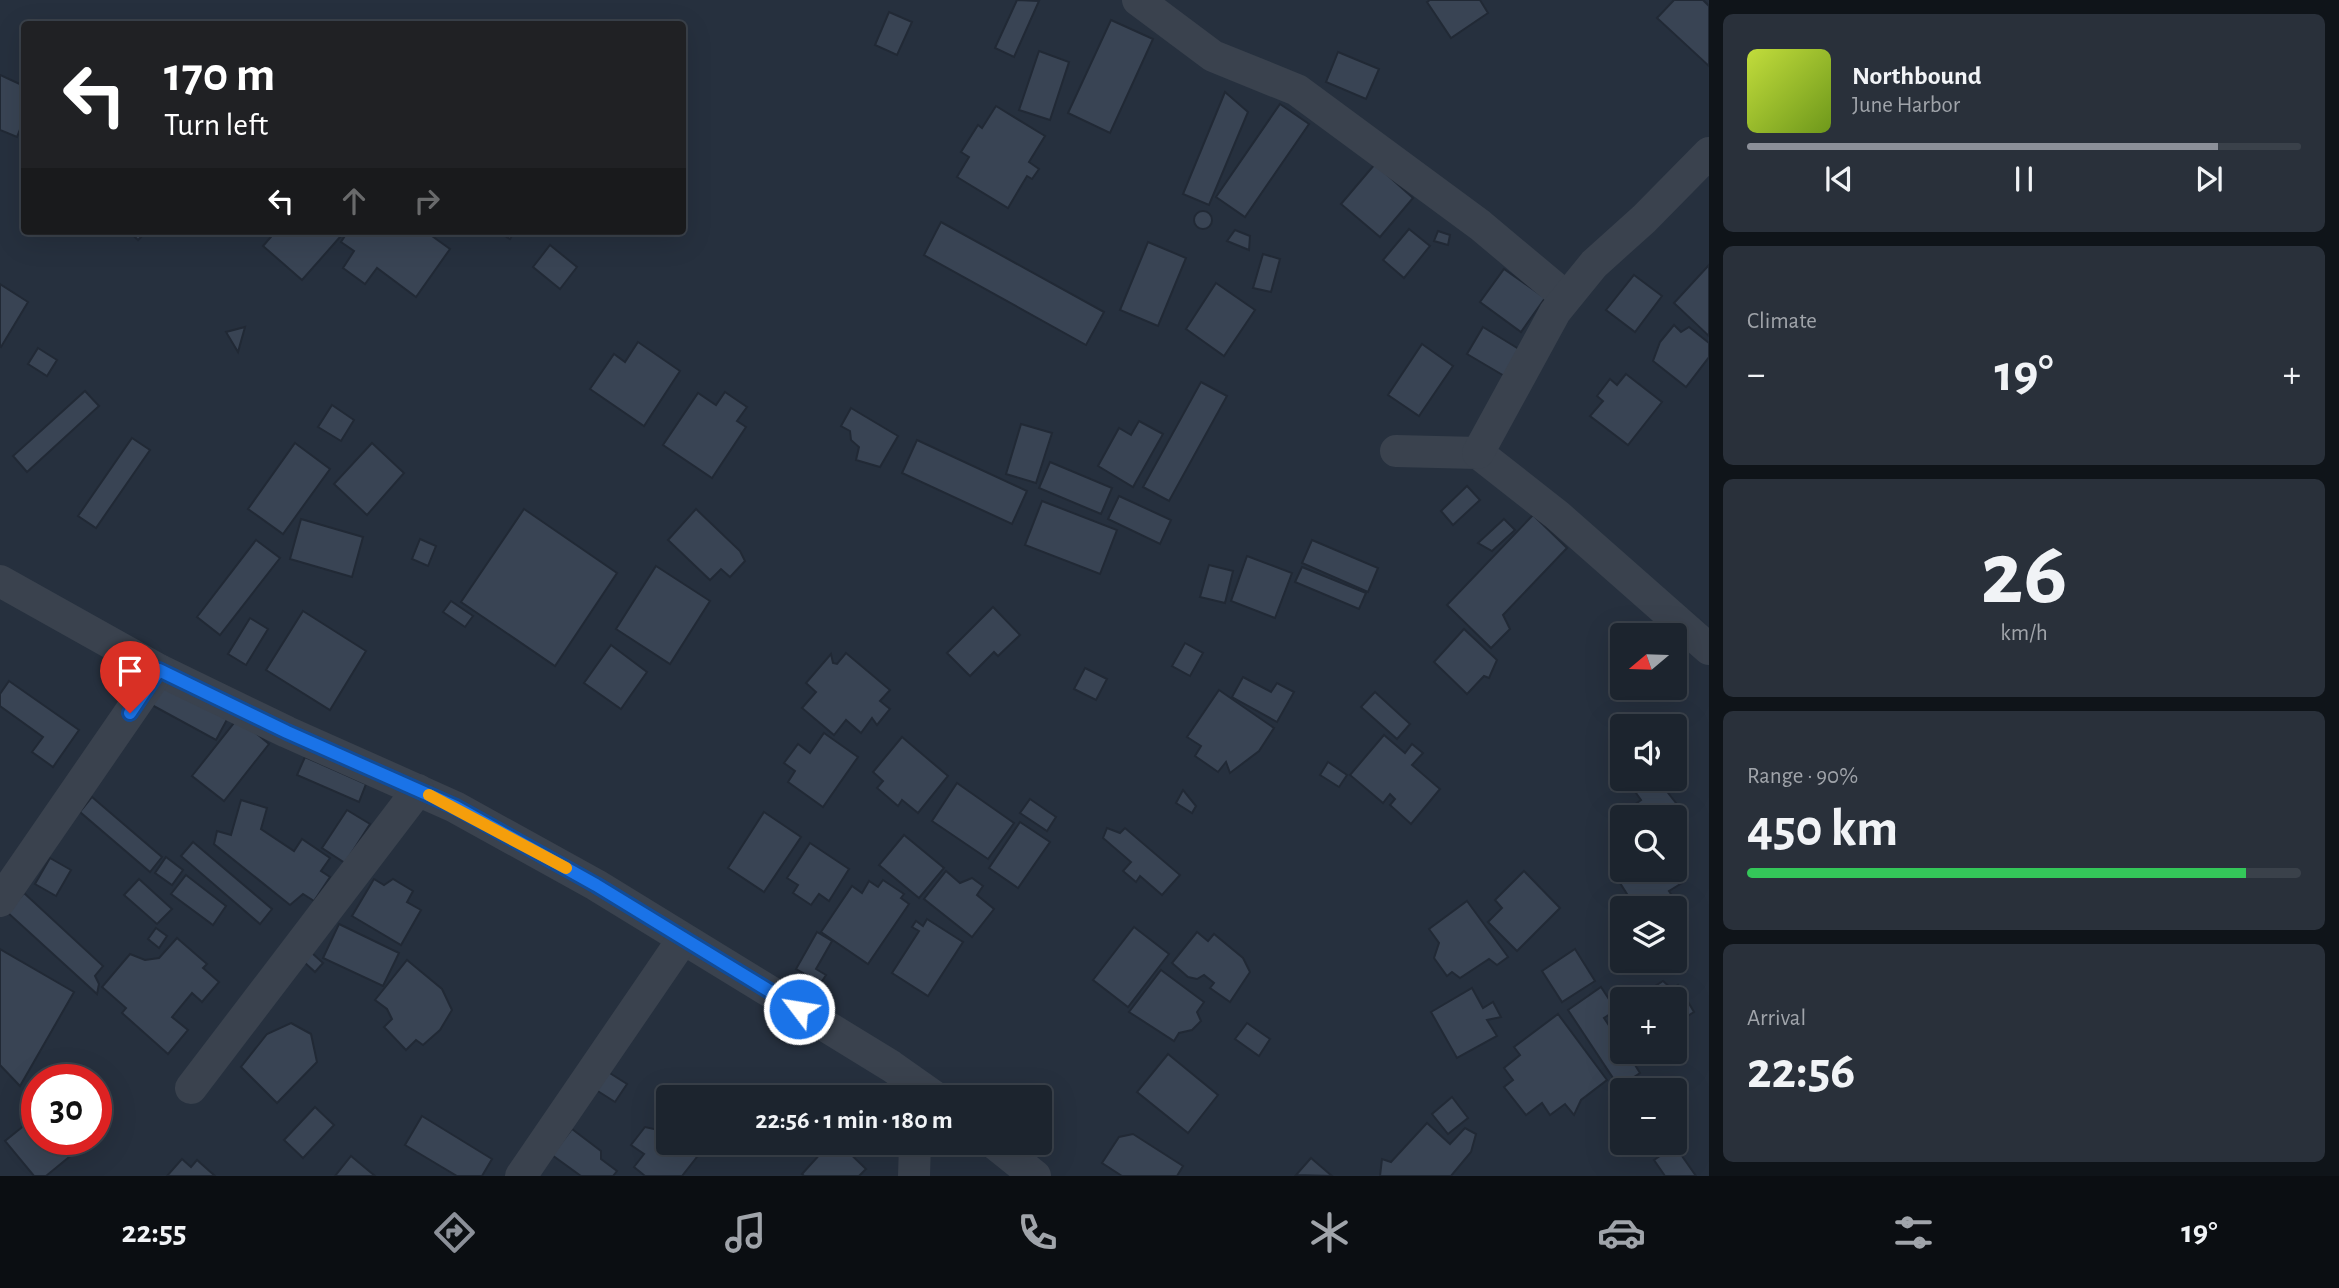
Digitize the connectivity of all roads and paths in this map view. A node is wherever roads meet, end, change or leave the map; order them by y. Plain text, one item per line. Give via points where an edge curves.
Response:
1 (1138, 0) edge
2 (1709, 153) edge
3 (1566, 298) junction
4 (1396, 451) dead end
5 (1478, 453) junction
6 (0, 581) edge
7 (1709, 649) edge
8 (159, 670) junction
9 (418, 790) junction
10 (0, 901) edge
11 (682, 939) junction
12 (911, 1085) edge
13 (191, 1088) dead end
14 (915, 1155) edge
15 (1009, 1155) edge
16 (521, 1176) edge
17 (914, 1176) edge
18 (1035, 1176) edge

1 - 3 street via 1213,56 1297,90 1480,225
2 - 3 street via 1594,264
3 - 5 street
4 - 5 street
5 - 7 street via 1557,515
6 - 8 street
8 - 9 street
8 - 10 street
9 - 11 street via 596,885
9 - 13 street
11 - 12 street
11 - 16 street
14 - 17 street
15 - 18 street

